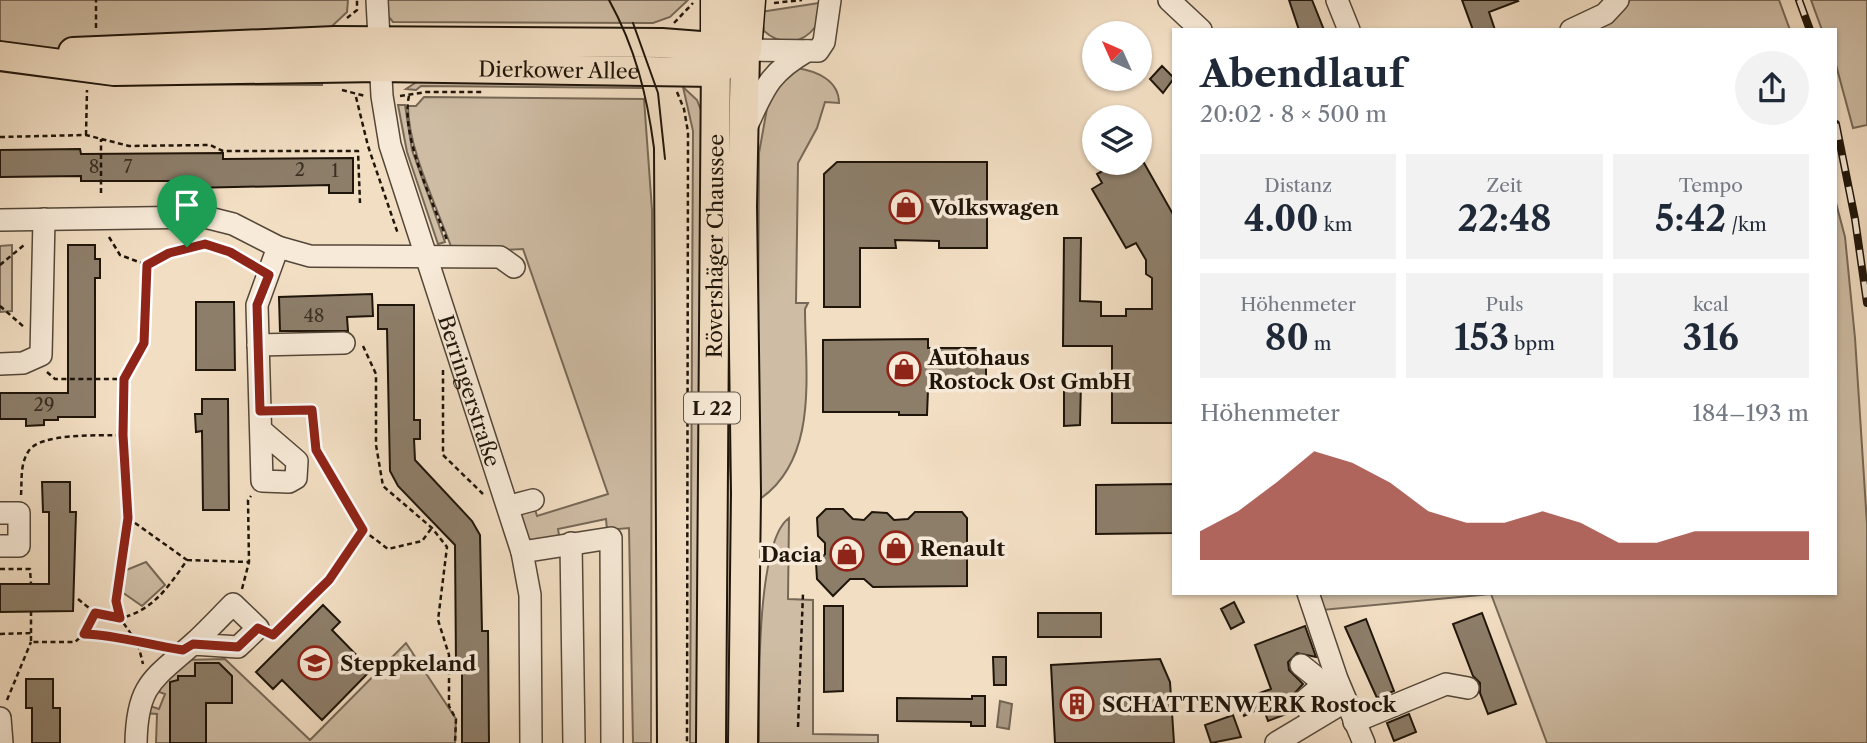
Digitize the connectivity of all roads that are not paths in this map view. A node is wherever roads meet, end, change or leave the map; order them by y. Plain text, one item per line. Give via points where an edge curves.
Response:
1 (377, 0) edge
2 (749, 0) edge
3 (830, 0) edge
4 (1170, 0) edge
5 (1337, 0) edge
6 (1618, 0) edge
7 (705, 1) edge
8 (1199, 28) edge
9 (1348, 28) edge
10 (1575, 28) edge
11 (0, 51) edge
12 (807, 51) junction
13 (379, 55) junction
14 (0, 56) edge
15 (726, 56) junction
16 (743, 135) junction
17 (0, 219) edge
18 (44, 222) junction
19 (278, 247) junction
20 (427, 257) junction
21 (514, 267) dead end
22 (354, 344) road end
23 (258, 345) junction
24 (0, 364) edge
25 (260, 420) junction
26 (533, 500) dead end
27 (510, 506) junction
28 (10, 513) edge
29 (571, 543) junction
30 (0, 546) edge
31 (522, 552) junction
32 (1309, 595) edge
33 (188, 647) junction
34 (1301, 665) dead end
35 (1324, 684) junction
36 (1468, 688) dead end
37 (1346, 701) junction
38 (1, 718) edge
39 (1313, 719) junction
40 (1354, 722) junction
41 (2, 743) edge
42 (136, 743) edge
43 (531, 743) edge
44 (574, 743) edge
45 (612, 743) edge
46 (711, 743) edge
47 (743, 743) edge
48 (1276, 743) edge
49 (1364, 743) edge

1 - 13 street
2 - 15 highway, Rövershäger Chaussee / L 22
3 - 12 street, Rövershäger Chaussee via 824,42 818,51
4 - 8 street
5 - 9 street
6 - 10 street via 1605,14
7 - 15 highway, Rövershäger Chaussee / L 22
11 - 13 main road, Dierkower Allee via 335,41
12 - 15 street
12 - 16 street, Rövershäger Chaussee via 767,82
13 - 14 main road, Dierkower Allee via 114,71
13 - 15 main road, Dierkower Allee via 662,43
13 - 20 street, Berringerstraße via 390,145
15 - 16 main road, Rövershäger Chaussee / L 22
15 - 46 main road, Rövershäger Chaussee / L 22
16 - 47 main road, Rövershäger Chaussee / L 22
17 - 18 street
18 - 19 street via 205,216 233,224
18 - 24 street via 41,355 33,361
19 - 20 street via 310,257
19 - 23 street via 257,305
20 - 21 street via 500,257
20 - 27 street, Berringerstraße
22 - 23 street
23 - 25 street
25 - 25 street via 262,481 289,482 296,478 297,461
26 - 27 street
27 - 31 street, Berringerstraße
28 - 30 street via 19,546
29 - 31 street
29 - 44 street
29 - 45 street via 611,538
31 - 43 street, Berringerstraße via 530,594
32 - 37 street
33 - 33 street via 238,647 258,628 233,604
33 - 42 street via 148,685 136,715
34 - 35 street
35 - 37 street
35 - 39 street via 1304,701
36 - 40 street via 1446,684
37 - 39 street
37 - 40 street
38 - 41 street
39 - 48 street
40 - 49 street

